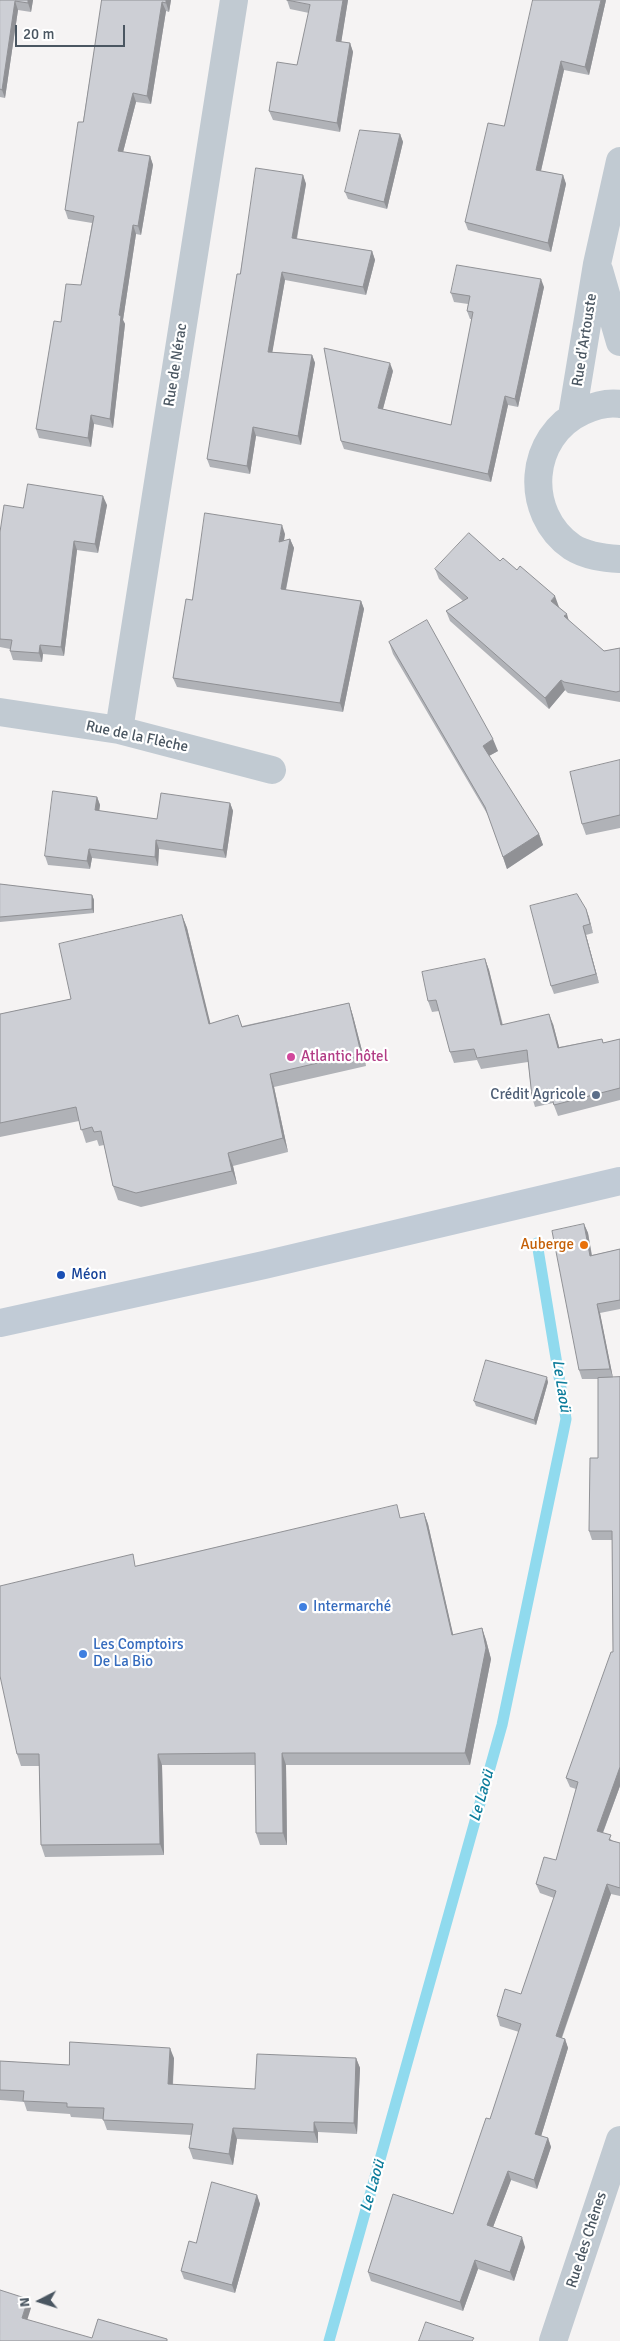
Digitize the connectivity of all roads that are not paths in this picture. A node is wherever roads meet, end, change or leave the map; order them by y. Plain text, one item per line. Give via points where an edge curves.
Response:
1 (234, 0) edge
2 (620, 161) edge
3 (597, 264) junction
4 (620, 342) edge
5 (620, 404) edge
6 (572, 416) junction
7 (620, 559) edge
8 (0, 712) edge
9 (119, 730) junction
10 (272, 770) dead end
11 (620, 1181) edge
12 (0, 1323) edge
13 (620, 2140) edge
14 (553, 2341) edge

1 - 9 street, Rue de Nérac
2 - 3 street, Rue d'Artouste
3 - 4 street, Rue d'Artouste
3 - 6 street, Rue d'Artouste
5 - 6 street, Rue d'Artouste via 593,407
6 - 7 street, Rue d'Artouste via 553,434 541,456 537,482 541,507 554,530 573,547 597,557
8 - 9 street, Rue de la Flèche
9 - 10 street, Rue de la Flèche
11 - 12 main road
13 - 14 street, Rue des Chênes

